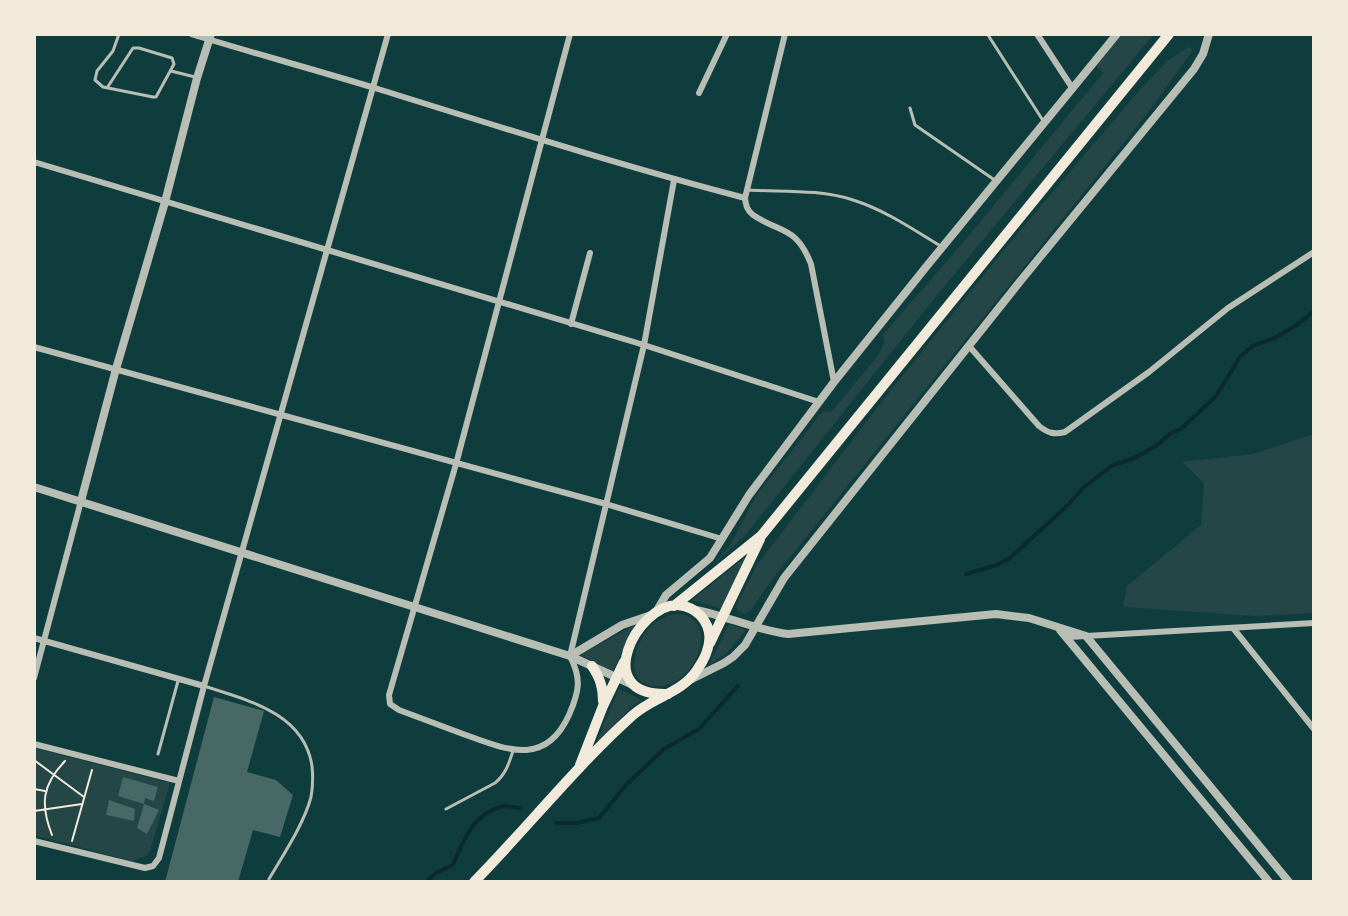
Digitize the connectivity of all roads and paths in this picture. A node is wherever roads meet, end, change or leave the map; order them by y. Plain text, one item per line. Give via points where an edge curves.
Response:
1 (119, 34) edge
2 (191, 34) edge
3 (388, 34) edge
4 (570, 34) edge
5 (727, 34) edge
6 (785, 34) edge
7 (1037, 34) edge
8 (1117, 34) edge
9 (1169, 34) edge
10 (1209, 34) edge
11 (988, 35) edge
12 (211, 37) edge
13 (171, 71) junction
14 (197, 78) junction
15 (107, 88) junction
16 (373, 88) junction
17 (1073, 89) junction
18 (699, 93) dead end
19 (910, 108) dead end
20 (1045, 122) junction
21 (541, 140) junction
22 (34, 162) edge
23 (674, 180) junction
24 (996, 181) junction
25 (746, 194) junction
26 (165, 202) junction
27 (942, 247) junction
28 (328, 250) junction
29 (1314, 252) edge
30 (590, 253) dead end
31 (498, 303) junction
32 (571, 324) junction
33 (644, 345) junction
34 (969, 346) junction
35 (34, 347) edge
36 (116, 369) junction
37 (834, 382) junction
38 (819, 402) junction
39 (282, 416) junction
40 (456, 464) junction
41 (34, 487) edge
42 (81, 501) junction
43 (606, 504) junction
44 (761, 536) junction
45 (722, 539) junction
46 (243, 553) junction
47 (674, 606) junction
48 (414, 608) junction
49 (695, 610) junction
50 (653, 614) junction
51 (724, 616) junction
52 (1314, 623) edge
53 (1057, 626) junction
54 (756, 628) junction
55 (1233, 628) junction
56 (1086, 636) junction
57 (1068, 637) junction
58 (34, 638) edge
59 (44, 641) junction
60 (709, 645) junction
61 (570, 656) junction
62 (625, 661) junction
63 (592, 666) junction
64 (34, 678) edge
65 (179, 678) junction
66 (616, 678) junction
67 (689, 681) junction
68 (204, 686) junction
69 (634, 686) junction
70 (668, 694) junction
71 (603, 706) junction
72 (1314, 729) edge
73 (34, 744) edge
74 (513, 751) junction
75 (71, 754) junction
76 (158, 754) dead end
77 (34, 760) edge
78 (578, 771) junction
79 (53, 774) junction
80 (90, 778) dead end
81 (179, 781) junction
82 (34, 789) edge
83 (46, 791) junction
84 (85, 797) junction
85 (83, 804) junction
86 (446, 809) dead end
87 (45, 810) junction
88 (34, 811) edge
89 (75, 832) dead end
90 (34, 841) edge
91 (56, 847) junction
92 (269, 879) dead end
93 (474, 882) edge
94 (1269, 882) edge
95 (1289, 882) edge

1 - 15 lane via 95,76
2 - 12 street
3 - 16 street
4 - 21 street
5 - 18 street
6 - 25 street
7 - 17 street
8 - 17 street
9 - 44 main road
10 - 34 street via 1194,69
11 - 20 lane
12 - 14 street
12 - 16 street
13 - 14 lane
13 - 15 lane via 156,97
13 - 15 lane via 172,58 133,48
14 - 26 street
16 - 21 street
16 - 28 street
17 - 20 street
19 - 24 lane via 915,125
20 - 24 street
21 - 23 street
21 - 31 street
22 - 26 street
23 - 25 street
23 - 33 street
24 - 27 street
25 - 27 lane via 853,199
25 - 37 street via 748,211 790,233 805,250
26 - 28 street
26 - 36 street
27 - 37 street
28 - 31 street
28 - 39 street
29 - 34 street via 1228,308 1065,432 1039,426
30 - 32 street
31 - 32 street
31 - 40 street
32 - 33 street
33 - 38 street
33 - 43 street
34 - 54 street via 784,578
35 - 36 street
36 - 39 street
36 - 42 street
37 - 38 street
38 - 45 street
39 - 40 street
39 - 46 street
40 - 43 street
40 - 48 street
41 - 42 street
42 - 46 street
42 - 59 street
43 - 45 street
43 - 61 street
44 - 47 main road
44 - 51 main road
45 - 50 street
46 - 48 street
46 - 68 street
47 - 49 main road
47 - 50 main road
48 - 61 street
48 - 74 street via 390,704
49 - 51 street
49 - 60 main road via 709,629
50 - 61 street via 622,625
50 - 62 main road
51 - 54 street
51 - 60 main road
52 - 55 street
53 - 54 street via 996,614 799,634
53 - 56 street
53 - 57 street
54 - 67 street via 733,657
55 - 56 street
55 - 72 street
56 - 57 street
56 - 95 street
57 - 94 street
58 - 59 street
59 - 64 street
59 - 65 street
60 - 67 main road
61 - 63 street
61 - 74 street via 578,680 565,722 541,747
62 - 66 main road
62 - 69 main road
63 - 66 street
63 - 71 main road via 603,690
65 - 68 street
65 - 76 lane
66 - 69 street
66 - 71 main road
67 - 70 main road
68 - 81 street
68 - 92 lane via 271,711 300,734 310,755 311,797
69 - 70 main road
70 - 78 main road via 635,713
71 - 78 main road
73 - 75 street
74 - 86 lane via 501,778
75 - 79 path
75 - 81 street
77 - 79 path
78 - 93 main road
79 - 83 path
79 - 84 path
80 - 84 path
81 - 91 street via 153,866
82 - 83 path
83 - 87 path
84 - 85 path
85 - 87 path
85 - 89 path
87 - 88 path
87 - 91 path
90 - 91 street

